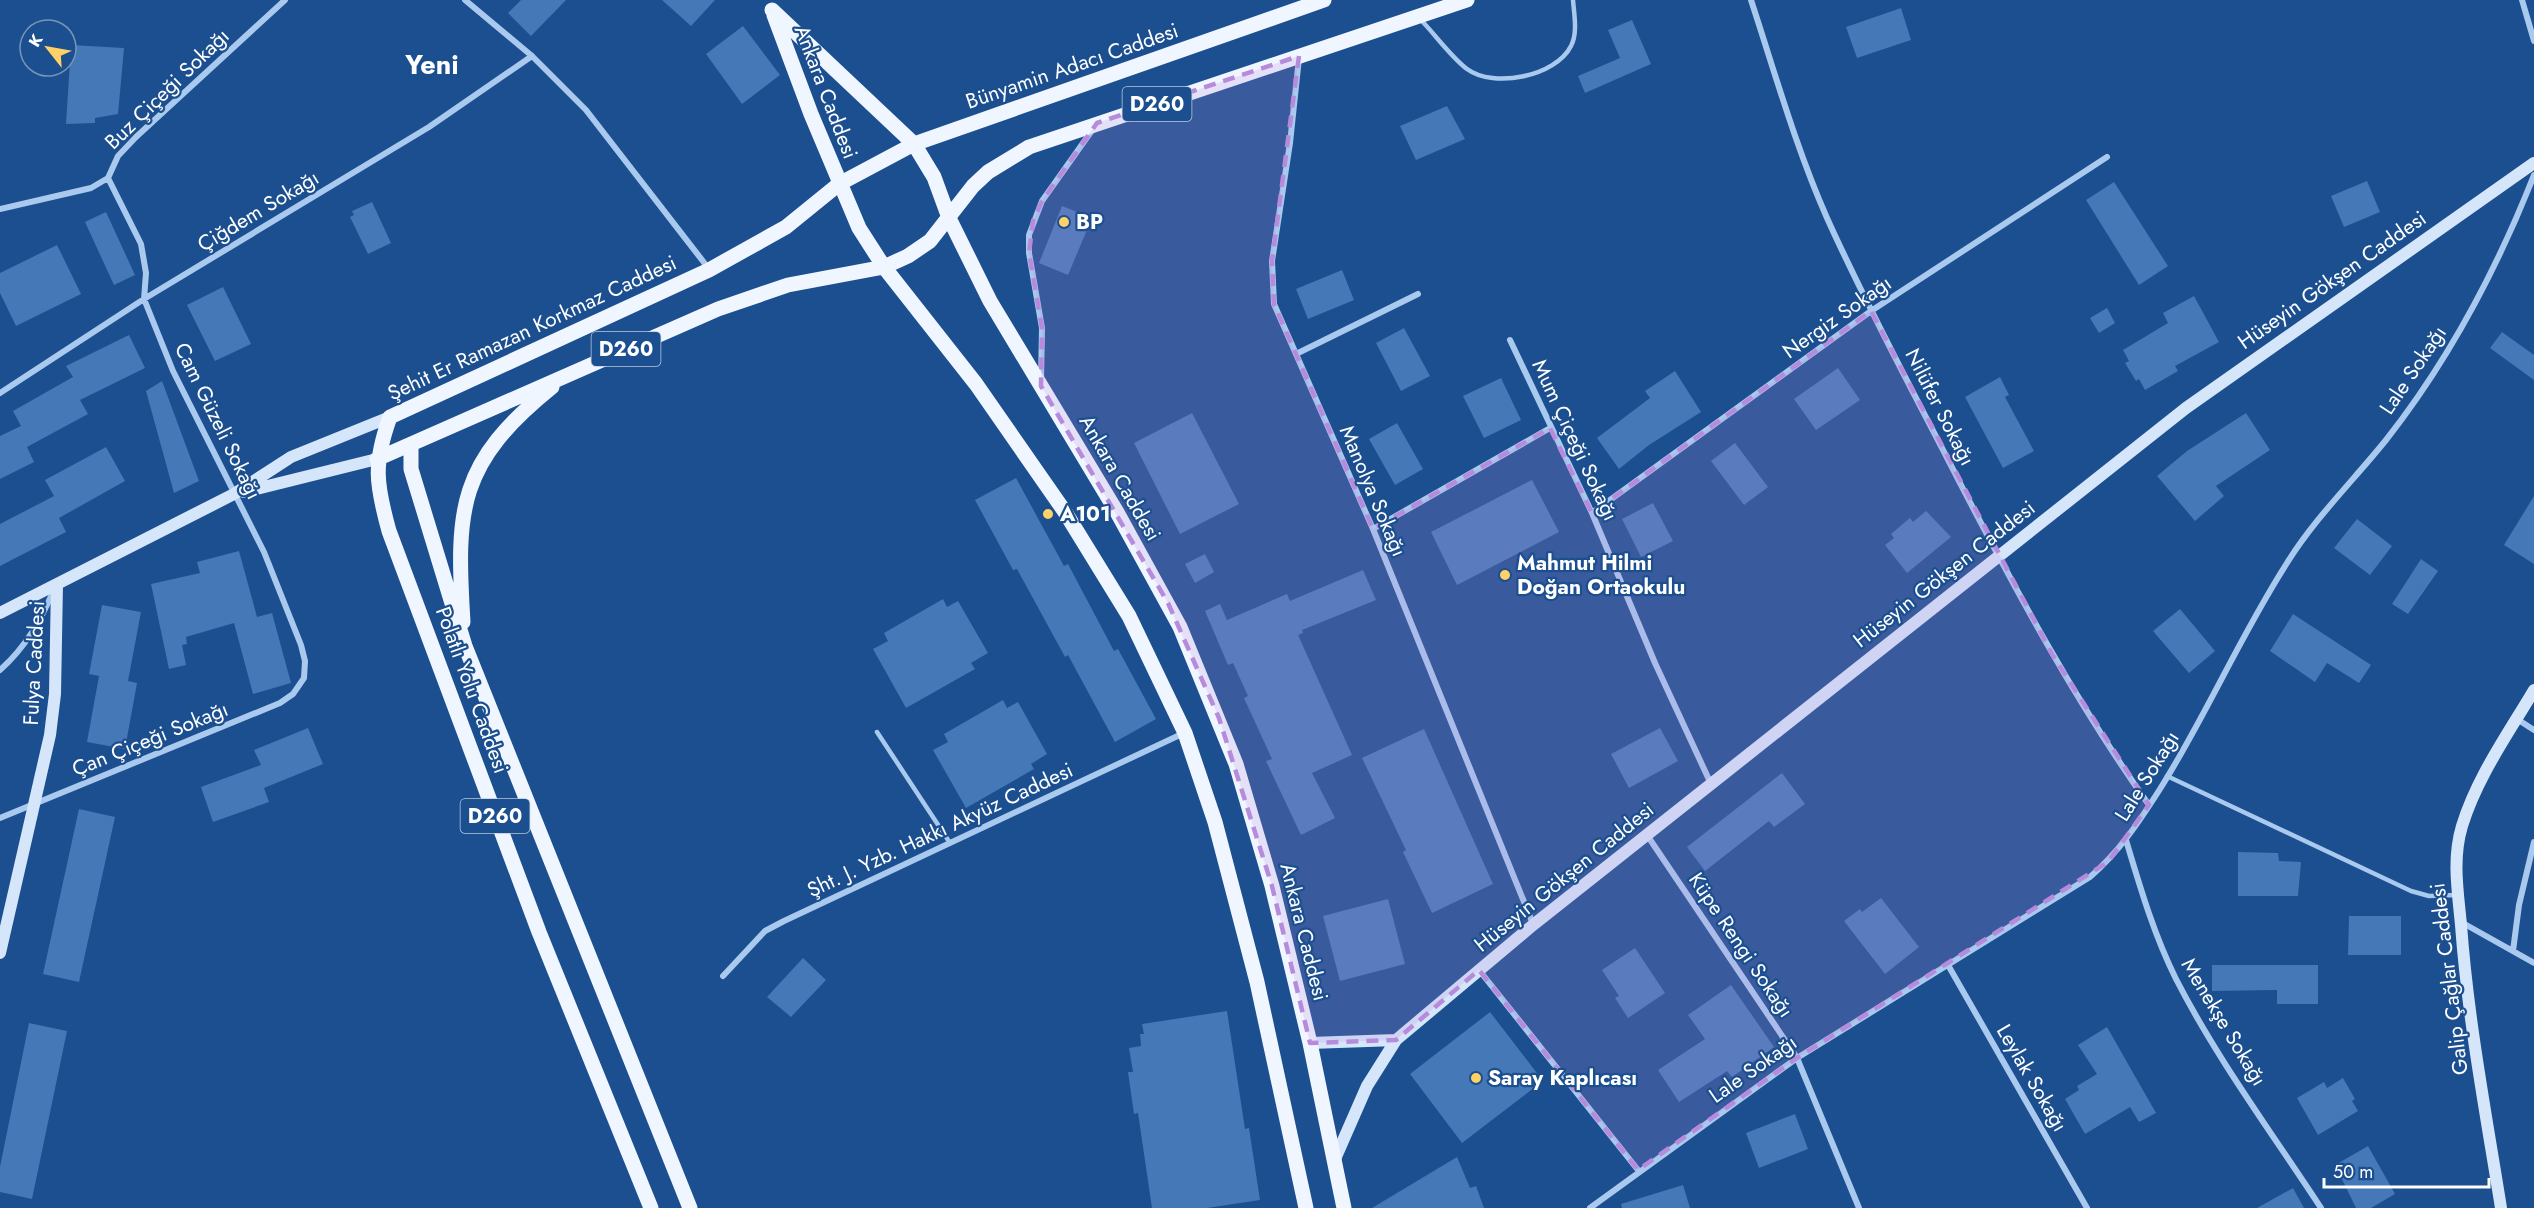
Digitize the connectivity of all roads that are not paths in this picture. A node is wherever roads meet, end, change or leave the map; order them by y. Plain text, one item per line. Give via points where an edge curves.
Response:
1 (285, 0) edge
2 (465, 0) edge
3 (1324, 0) edge
4 (1467, 0) edge
5 (1573, 0) edge
6 (1751, 0) edge
7 (2522, 0) edge
8 (1303, 3) edge
9 (769, 5) edge
10 (1418, 16) junction
11 (2534, 41) edge
12 (532, 56) junction
13 (1299, 56) junction
14 (1097, 123) junction
15 (914, 144) junction
16 (2108, 157) dead end
17 (2534, 163) edge
18 (2534, 175) edge
19 (108, 178) junction
20 (839, 184) junction
21 (0, 209) edge
22 (949, 218) junction
23 (884, 267) junction
24 (709, 270) junction
25 (1418, 294) dead end
26 (144, 300) junction
27 (1871, 311) junction
28 (1510, 340) dead end
29 (1296, 354) junction
30 (567, 375) junction
31 (1041, 387) junction
32 (0, 393) edge
33 (390, 417) junction
34 (1550, 428) junction
35 (411, 444) junction
36 (377, 459) junction
37 (234, 494) junction
38 (1592, 513) junction
39 (1373, 529) junction
40 (1998, 555) junction
41 (57, 584) junction
42 (0, 613) edge
43 (465, 646) junction
44 (0, 670) edge
45 (304, 678) joint
46 (2534, 690) edge
47 (2517, 719) junction
48 (2534, 730) edge
49 (877, 732) dead end
50 (1185, 733) junction
51 (2168, 776) junction
52 (1711, 785) junction
53 (35, 804) junction
54 (2149, 806) junction
55 (0, 818) edge
56 (1647, 834) junction
57 (2126, 840) junction
58 (2534, 842) edge
59 (950, 843) junction
60 (2457, 895) junction
61 (2460, 922) junction
62 (1533, 925) junction
63 (2513, 951) junction
64 (0, 953) edge
65 (2534, 963) edge
66 (1948, 965) junction
67 (1479, 970) junction
68 (723, 976) dead end
69 (1396, 1040) junction
70 (1310, 1043) junction
71 (1797, 1058) junction
72 (1335, 1159) junction
73 (1638, 1170) junction
74 (651, 1208) edge
75 (690, 1208) edge
76 (1306, 1208) edge
77 (1344, 1208) edge
78 (1590, 1208) edge
79 (1858, 1208) edge
80 (2086, 1208) edge
81 (2321, 1208) edge
82 (2501, 1208) edge

1 - 19 street, Buz Çiçeği Sokağı via 136,137 118,156
2 - 12 street
3 - 8 main road, Bünyamin Adacı Caddesi / D260
4 - 10 main road, D260
5 - 10 lane via 1572,46 1560,60 1509,80 1488,79 1468,69
6 - 27 street, Nilüfer Sokağı via 1827,216
7 - 11 street
8 - 15 main road, Bünyamin Adacı Caddesi / D260
9 - 15 main road, Ankara Caddesi
9 - 20 main road, Ankara Caddesi
10 - 13 main road, D260
12 - 24 street via 586,110
12 - 26 street, Çiğdem Sokağı via 429,127
13 - 14 main road, D260
13 - 29 street, Manolya Sokağı via 1272,282 1274,304
14 - 22 main road, D260 via 1006,159 973,186
14 - 31 street via 1042,201 1029,235 1042,328
15 - 20 main road, Bünyamin Adacı Caddesi / D260
15 - 22 main road, Ankara Caddesi via 934,177
16 - 27 street, Nergiz Sokağı
17 - 40 street, Hüseyin Gökşen Caddesi via 2202,396
18 - 51 street, Lale Sokağı via 2507,241 2438,366 2385,440 2286,564
19 - 21 street, Buz Çiçeği Sokağı via 91,188
19 - 26 street, Cam Güzeli Sokağı via 141,244 146,273
20 - 23 main road, Ankara Caddesi via 859,228
20 - 24 main road, Şehit Er Ramazan Korkmaz Caddesi / D260 via 786,227
22 - 23 main road, D260 via 930,241
22 - 31 main road, Ankara Caddesi via 990,301
23 - 30 main road, Şehit Er Ramazan Korkmaz Caddesi / D260 via 788,285 761,294
23 - 50 main road, Ankara Caddesi via 976,384 1065,512 1129,616
24 - 33 main road, Şehit Er Ramazan Korkmaz Caddesi / D260
25 - 29 street
26 - 32 street, Çiğdem Sokağı
26 - 37 street, Cam Güzeli Sokağı via 193,414
27 - 38 street, Nergiz Sokağı
27 - 40 street, Nilüfer Sokağı
28 - 34 street, Mum Çiçeği Sokağı
29 - 39 street, Manolya Sokağı
30 - 35 main road, Şehit Er Ramazan Korkmaz Caddesi / D260
30 - 43 main road, Polatlı Yolu Caddesi / D260 via 498,437 473,480 460,527
31 - 70 main road, Ankara Caddesi via 1168,603 1220,718 1272,886
33 - 36 main road, Polatlı Yolu Caddesi / D260
33 - 37 street, Şehit Er Ramazan Korkmaz Caddesi via 291,457
34 - 38 street, Mum Çiçeği Sokağı
34 - 39 street
35 - 36 main road, Şehit Er Ramazan Korkmaz Caddesi / D260
35 - 43 main road, Polatlı Yolu Caddesi via 411,470
36 - 37 street, Şehit Er Ramazan Korkmaz Caddesi
36 - 74 main road, Polatlı Yolu Caddesi / D260 via 379,492 389,531 548,954
37 - 41 street, Şehit Er Ramazan Korkmaz Caddesi
37 - 45 street, Cam Güzeli Sokağı via 284,598 305,661
38 - 52 street, Mum Çiçeği Sokağı
39 - 62 street, Manolya Sokağı
40 - 52 street, Hüseyin Gökşen Caddesi
40 - 54 street, Nilüfer Sokağı via 2086,714
41 - 42 street, Şehit Er Ramazan Korkmaz Caddesi
41 - 44 street via 35,630
41 - 53 street, Fulya Caddesi via 55,694
43 - 75 main road, Polatlı Yolu Caddesi / D260
45 - 53 street, Çan Çiçeği Sokağı via 293,694 280,703
46 - 47 street, Galip Çağlar Caddesi
47 - 48 street
47 - 60 street, Galip Çağlar Caddesi via 2472,798 2461,828
49 - 59 lane
50 - 59 street, Şht. J. Yzb. Hakkı Akyüz Caddesi
50 - 76 main road, Ankara Caddesi via 1215,822 1257,982
51 - 54 street, Lale Sokağı
51 - 60 lane via 2410,891 2429,896
52 - 56 street, Hüseyin Gökşen Caddesi
53 - 55 street, Çan Çiçeği Sokağı
53 - 64 street, Fulya Caddesi
54 - 57 street, Lale Sokağı
56 - 62 street, Hüseyin Gökşen Caddesi
56 - 71 street, Küpe Rengi Sokağı
57 - 66 street, Lale Sokağı via 2090,877
57 - 81 street, Menekşe Sokağı via 2175,977
58 - 63 street
59 - 68 street, Şht. J. Yzb. Hakkı Akyüz Caddesi via 765,931
60 - 61 street, Galip Çağlar Caddesi
61 - 63 street
61 - 82 street, Galip Çağlar Caddesi
62 - 67 street, Hüseyin Gökşen Caddesi
63 - 65 street
66 - 71 street, Lale Sokağı
66 - 80 street, Leylak Sokağı
67 - 69 street, Hüseyin Gökşen Caddesi
67 - 73 street
69 - 70 street
69 - 72 street, Hüseyin Gökşen Caddesi via 1367,1086
70 - 72 main road, Ankara Caddesi
71 - 73 street, Lale Sokağı
71 - 79 street, Küpe Rengi Sokağı
72 - 77 main road, Ankara Caddesi
73 - 78 street, Lale Sokağı

